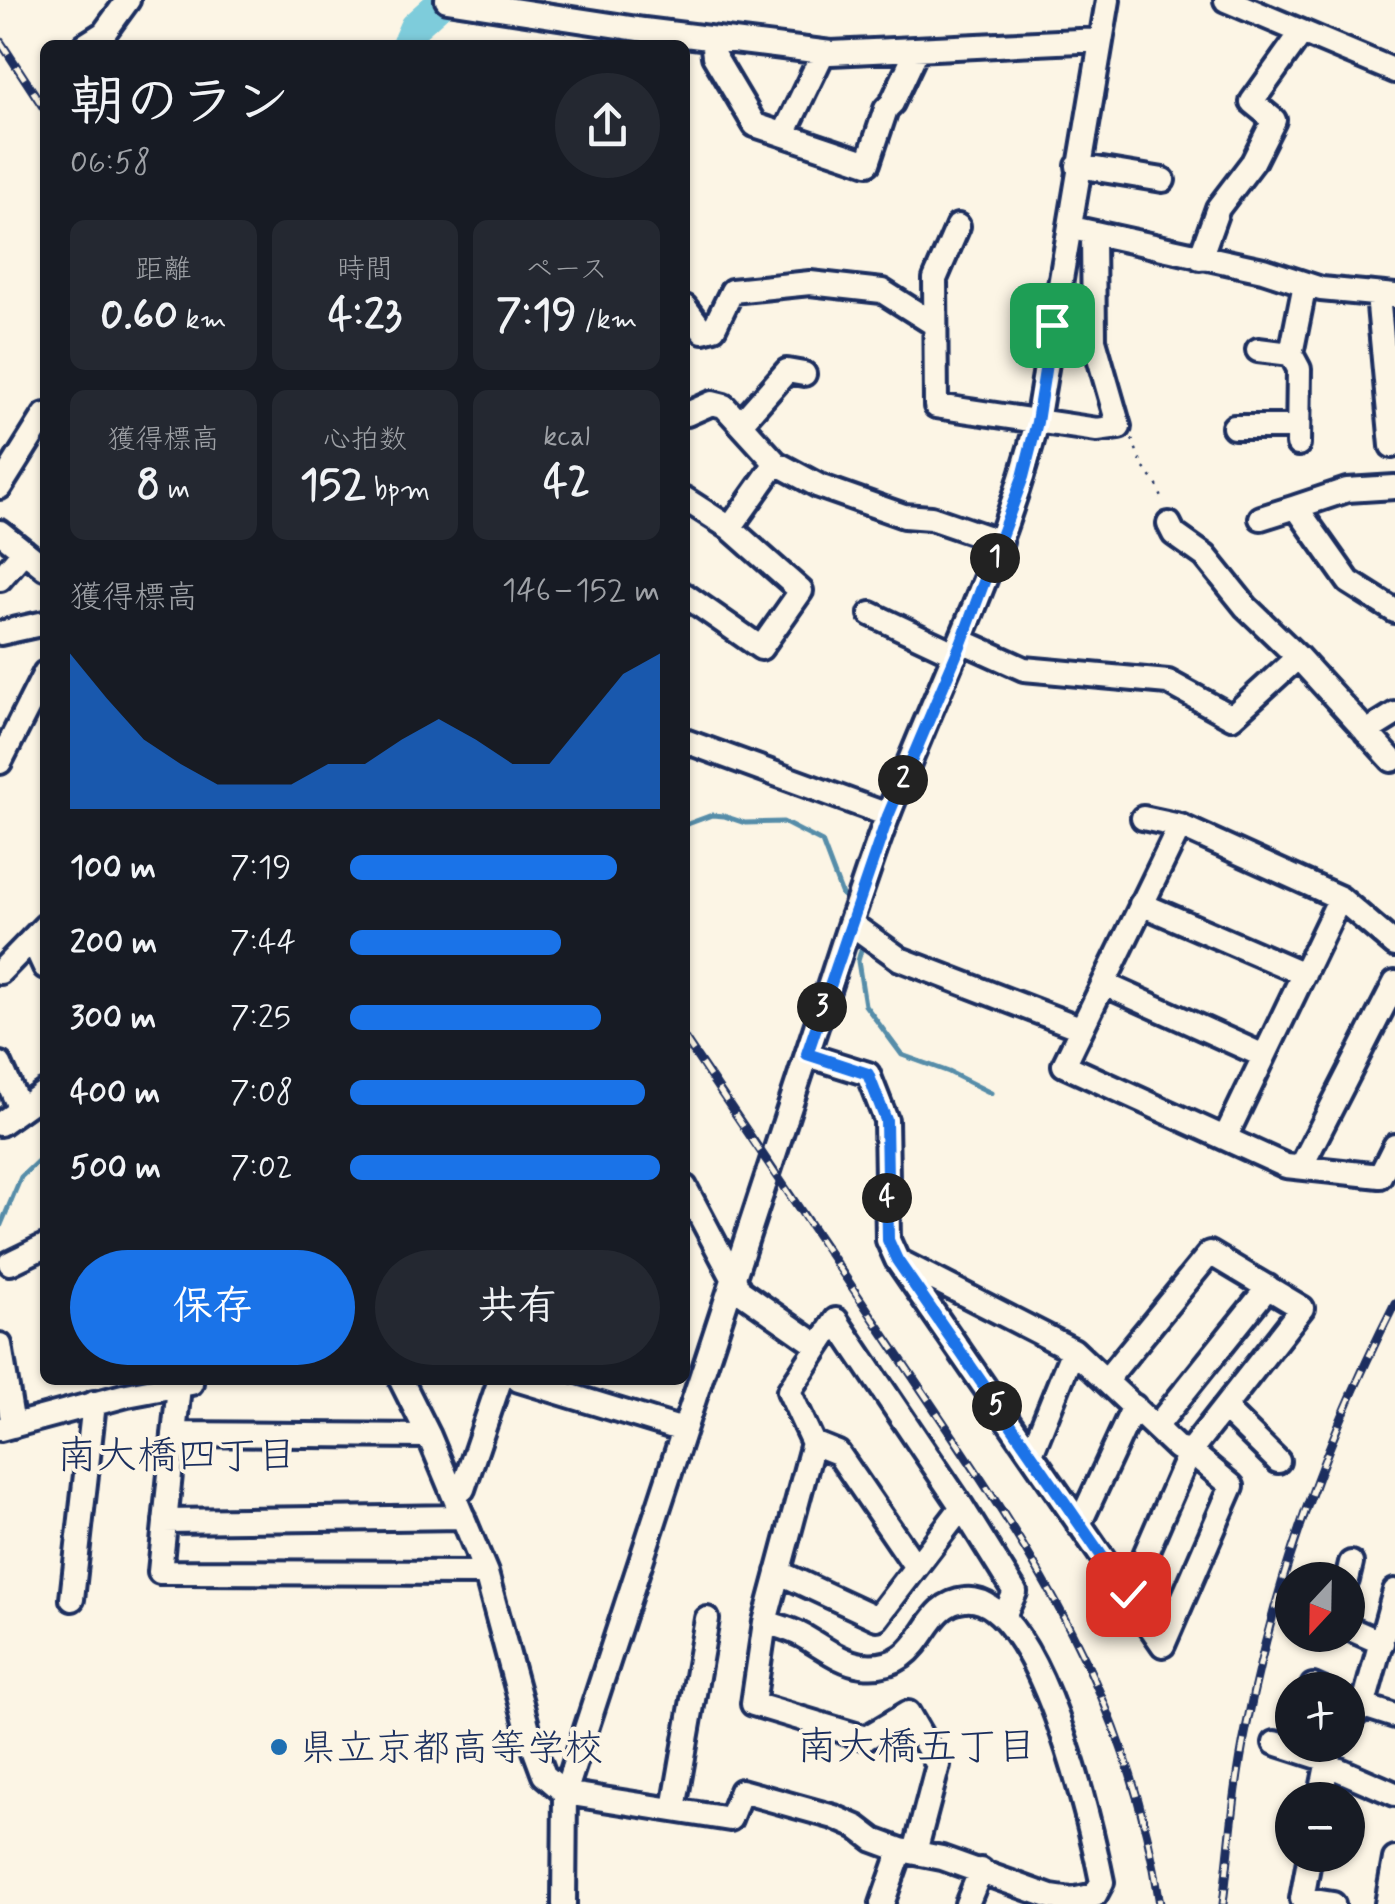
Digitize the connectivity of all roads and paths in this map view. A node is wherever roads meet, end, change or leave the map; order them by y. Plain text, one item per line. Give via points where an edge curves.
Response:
1 (128, 0) edge
2 (138, 0) edge
3 (1108, 0) edge
4 (1226, 0) edge
5 (458, 1) edge
6 (1302, 32) junction
7 (644, 38) edge
8 (712, 39) junction
9 (94, 40) edge
10 (110, 40) edge
11 (1100, 40) junction
12 (917, 50) junction
13 (823, 52) junction
14 (1395, 70) edge
15 (784, 134) junction
16 (1078, 166) junction
17 (1163, 180) dead end
18 (958, 226) dead end
19 (1068, 227) junction
20 (1093, 233) junction
21 (1200, 258) junction
22 (1305, 284) junction
23 (1386, 295) edge
24 (690, 323) edge
25 (934, 324) junction
26 (1258, 350) dead end
27 (1291, 354) junction
28 (804, 374) dead end
29 (690, 413) edge
30 (1037, 422) junction
31 (40, 423) edge
32 (741, 423) junction
33 (1118, 426) junction
34 (1234, 427) dead end
35 (1392, 446) dead end
36 (776, 463) junction
37 (0, 487) edge
38 (1395, 487) edge
39 (690, 501) edge
40 (1296, 507) junction
41 (1261, 518) dead end
42 (1170, 524) joint
43 (730, 528) junction
44 (0, 532) edge
45 (1001, 542) junction
46 (24, 551) junction
47 (40, 563) edge
48 (0, 579) edge
49 (690, 599) edge
50 (1395, 611) edge
51 (871, 614) dead end
52 (40, 623) edge
53 (0, 633) edge
54 (959, 648) junction
55 (1298, 658) junction
56 (40, 683) edge
57 (1395, 714) edge
58 (1366, 732) junction
59 (690, 742) edge
60 (1392, 760) dead end
61 (0, 762) edge
62 (888, 816) junction
63 (1143, 818) dead end
64 (1180, 826) junction
65 (1340, 898) junction
66 (1141, 904) junction
67 (850, 924) junction
68 (39, 932) edge
69 (1395, 945) edge
70 (0, 972) edge
71 (1304, 974) junction
72 (1395, 983) edge
73 (1104, 984) junction
74 (1080, 1028) junction
75 (807, 1054) junction
76 (1264, 1056) junction
77 (0, 1064) edge
78 (40, 1095) edge
79 (20, 1109) junction
80 (0, 1124) edge
81 (1225, 1138) junction
82 (1395, 1146) edge
83 (1302, 1167) junction
84 (690, 1196) edge
85 (40, 1248) edge
86 (897, 1260) junction
87 (10, 1263) dead end
88 (733, 1278) junction
89 (1268, 1288) junction
90 (817, 1345) junction
91 (0, 1346) edge
92 (1074, 1350) junction
93 (1107, 1379) junction
94 (176, 1385) edge
95 (185, 1385) edge
96 (404, 1385) edge
97 (498, 1385) edge
98 (536, 1385) edge
99 (94, 1404) junction
100 (1134, 1406) junction
101 (1224, 1408) junction
102 (1156, 1427) junction
103 (6, 1428) edge
104 (684, 1430) junction
105 (174, 1434) junction
106 (429, 1436) junction
107 (814, 1443) junction
108 (1190, 1451) junction
109 (1030, 1454) junction
110 (1278, 1461) dead end
111 (454, 1495) junction
112 (962, 1507) junction
113 (463, 1518) junction
114 (165, 1521) junction
115 (1080, 1525) junction
116 (916, 1567) junction
117 (778, 1572) junction
118 (486, 1573) junction
119 (1395, 1590) edge
120 (1128, 1594) junction
121 (72, 1599) dead end
122 (1004, 1616) junction
123 (707, 1619) dead end
124 (765, 1622) junction
125 (1385, 1653) edge
126 (1365, 1688) edge
127 (1365, 1712) edge
128 (1395, 1716) edge
129 (1339, 1762) edge
130 (565, 1793) junction
131 (1395, 1794) edge
132 (674, 1809) junction
133 (908, 1851) junction
134 (1395, 1859) edge
135 (980, 1870) junction
136 (1307, 1872) edge
137 (564, 1904) edge
138 (882, 1904) edge
139 (966, 1904) edge
140 (1334, 1904) edge
141 (1387, 1904) edge

1 - 9 street
2 - 10 street
3 - 11 street
4 - 6 street
5 - 7 street
6 - 14 street
6 - 21 street via 1252,102 1274,120 1254,162 1218,208
7 - 8 street
8 - 13 street
8 - 15 street via 714,56 755,124
11 - 12 street
11 - 16 street
12 - 13 street
12 - 15 street via 868,162
13 - 15 street
16 - 17 street
16 - 19 street
18 - 25 street via 935,279
19 - 20 street
19 - 30 street
20 - 21 street
20 - 33 street via 1094,340
21 - 22 street
22 - 23 street
22 - 27 street
23 - 35 street
24 - 25 street via 703,331 714,328 732,291 810,283 882,292
25 - 30 street via 936,406
26 - 27 street
27 - 34 street via 1299,369 1298,436
28 - 32 street via 787,371
29 - 32 street via 712,403
30 - 33 street via 1097,430
30 - 45 street
31 - 37 street
32 - 36 street
33 - 42 path via 1130,433
36 - 43 street
36 - 45 street via 904,516
38 - 40 street via 1347,490
39 - 43 street
40 - 41 street
40 - 50 street via 1349,582
42 - 55 street
43 - 49 street via 801,591 761,648
44 - 46 street
45 - 54 street
46 - 47 street
46 - 48 street
51 - 54 street
52 - 53 street
54 - 55 street via 1024,670 1168,682 1232,717
54 - 62 street
55 - 58 street
56 - 61 street
57 - 58 street
58 - 60 street
59 - 62 street
62 - 67 street
63 - 64 street
64 - 65 street
64 - 66 street
65 - 69 street
65 - 71 street
66 - 71 street
66 - 73 street
67 - 74 street via 900,959
67 - 75 street
68 - 70 street
71 - 76 street
72 - 83 street
73 - 74 street
73 - 76 street
74 - 81 street via 1064,1065
75 - 86 street via 868,1074 886,1120 888,1240
75 - 88 street
76 - 81 street
77 - 79 street
78 - 79 street
79 - 80 street
81 - 83 street
82 - 83 street via 1380,1176
84 - 88 street
85 - 87 street
86 - 92 street
86 - 109 street
88 - 90 street via 740,1290
88 - 104 street
89 - 93 street via 1210,1253
89 - 101 street via 1302,1308
89 - 102 street
90 - 107 street via 789,1391
90 - 112 street via 836,1320
91 - 103 street
92 - 93 street
92 - 109 street
93 - 100 street
94 - 99 street
95 - 105 street
96 - 106 street
97 - 111 street via 463,1489
98 - 104 street
99 - 103 street
99 - 121 street
100 - 102 street
100 - 115 street
101 - 108 street
101 - 110 street
102 - 108 street via 1177,1448
104 - 130 street
105 - 106 street
105 - 114 street
106 - 111 street
107 - 116 street via 838,1453
107 - 117 street
108 - 120 street
108 - 120 street via 1232,1486 1163,1645
109 - 115 street
111 - 113 street
112 - 116 street
112 - 122 street via 1015,1592
113 - 114 street
113 - 118 street
114 - 118 street via 160,1572
115 - 120 street
116 - 117 street via 876,1618
117 - 124 street
118 - 130 street via 530,1740 544,1775
119 - 125 street
122 - 124 street via 983,1603 957,1601 942,1609 902,1660 876,1665 848,1662
122 - 135 street via 1053,1707 1078,1777 1102,1882 1095,1894 1072,1900
123 - 132 street
124 - 133 street via 753,1704 866,1738 908,1714 938,1766
125 - 126 street
127 - 128 street
129 - 131 street
130 - 132 street
130 - 137 street
132 - 133 street via 730,1820 741,1790 834,1817
133 - 135 street
133 - 138 street
134 - 141 street
135 - 139 street
136 - 140 street via 1302,1898

